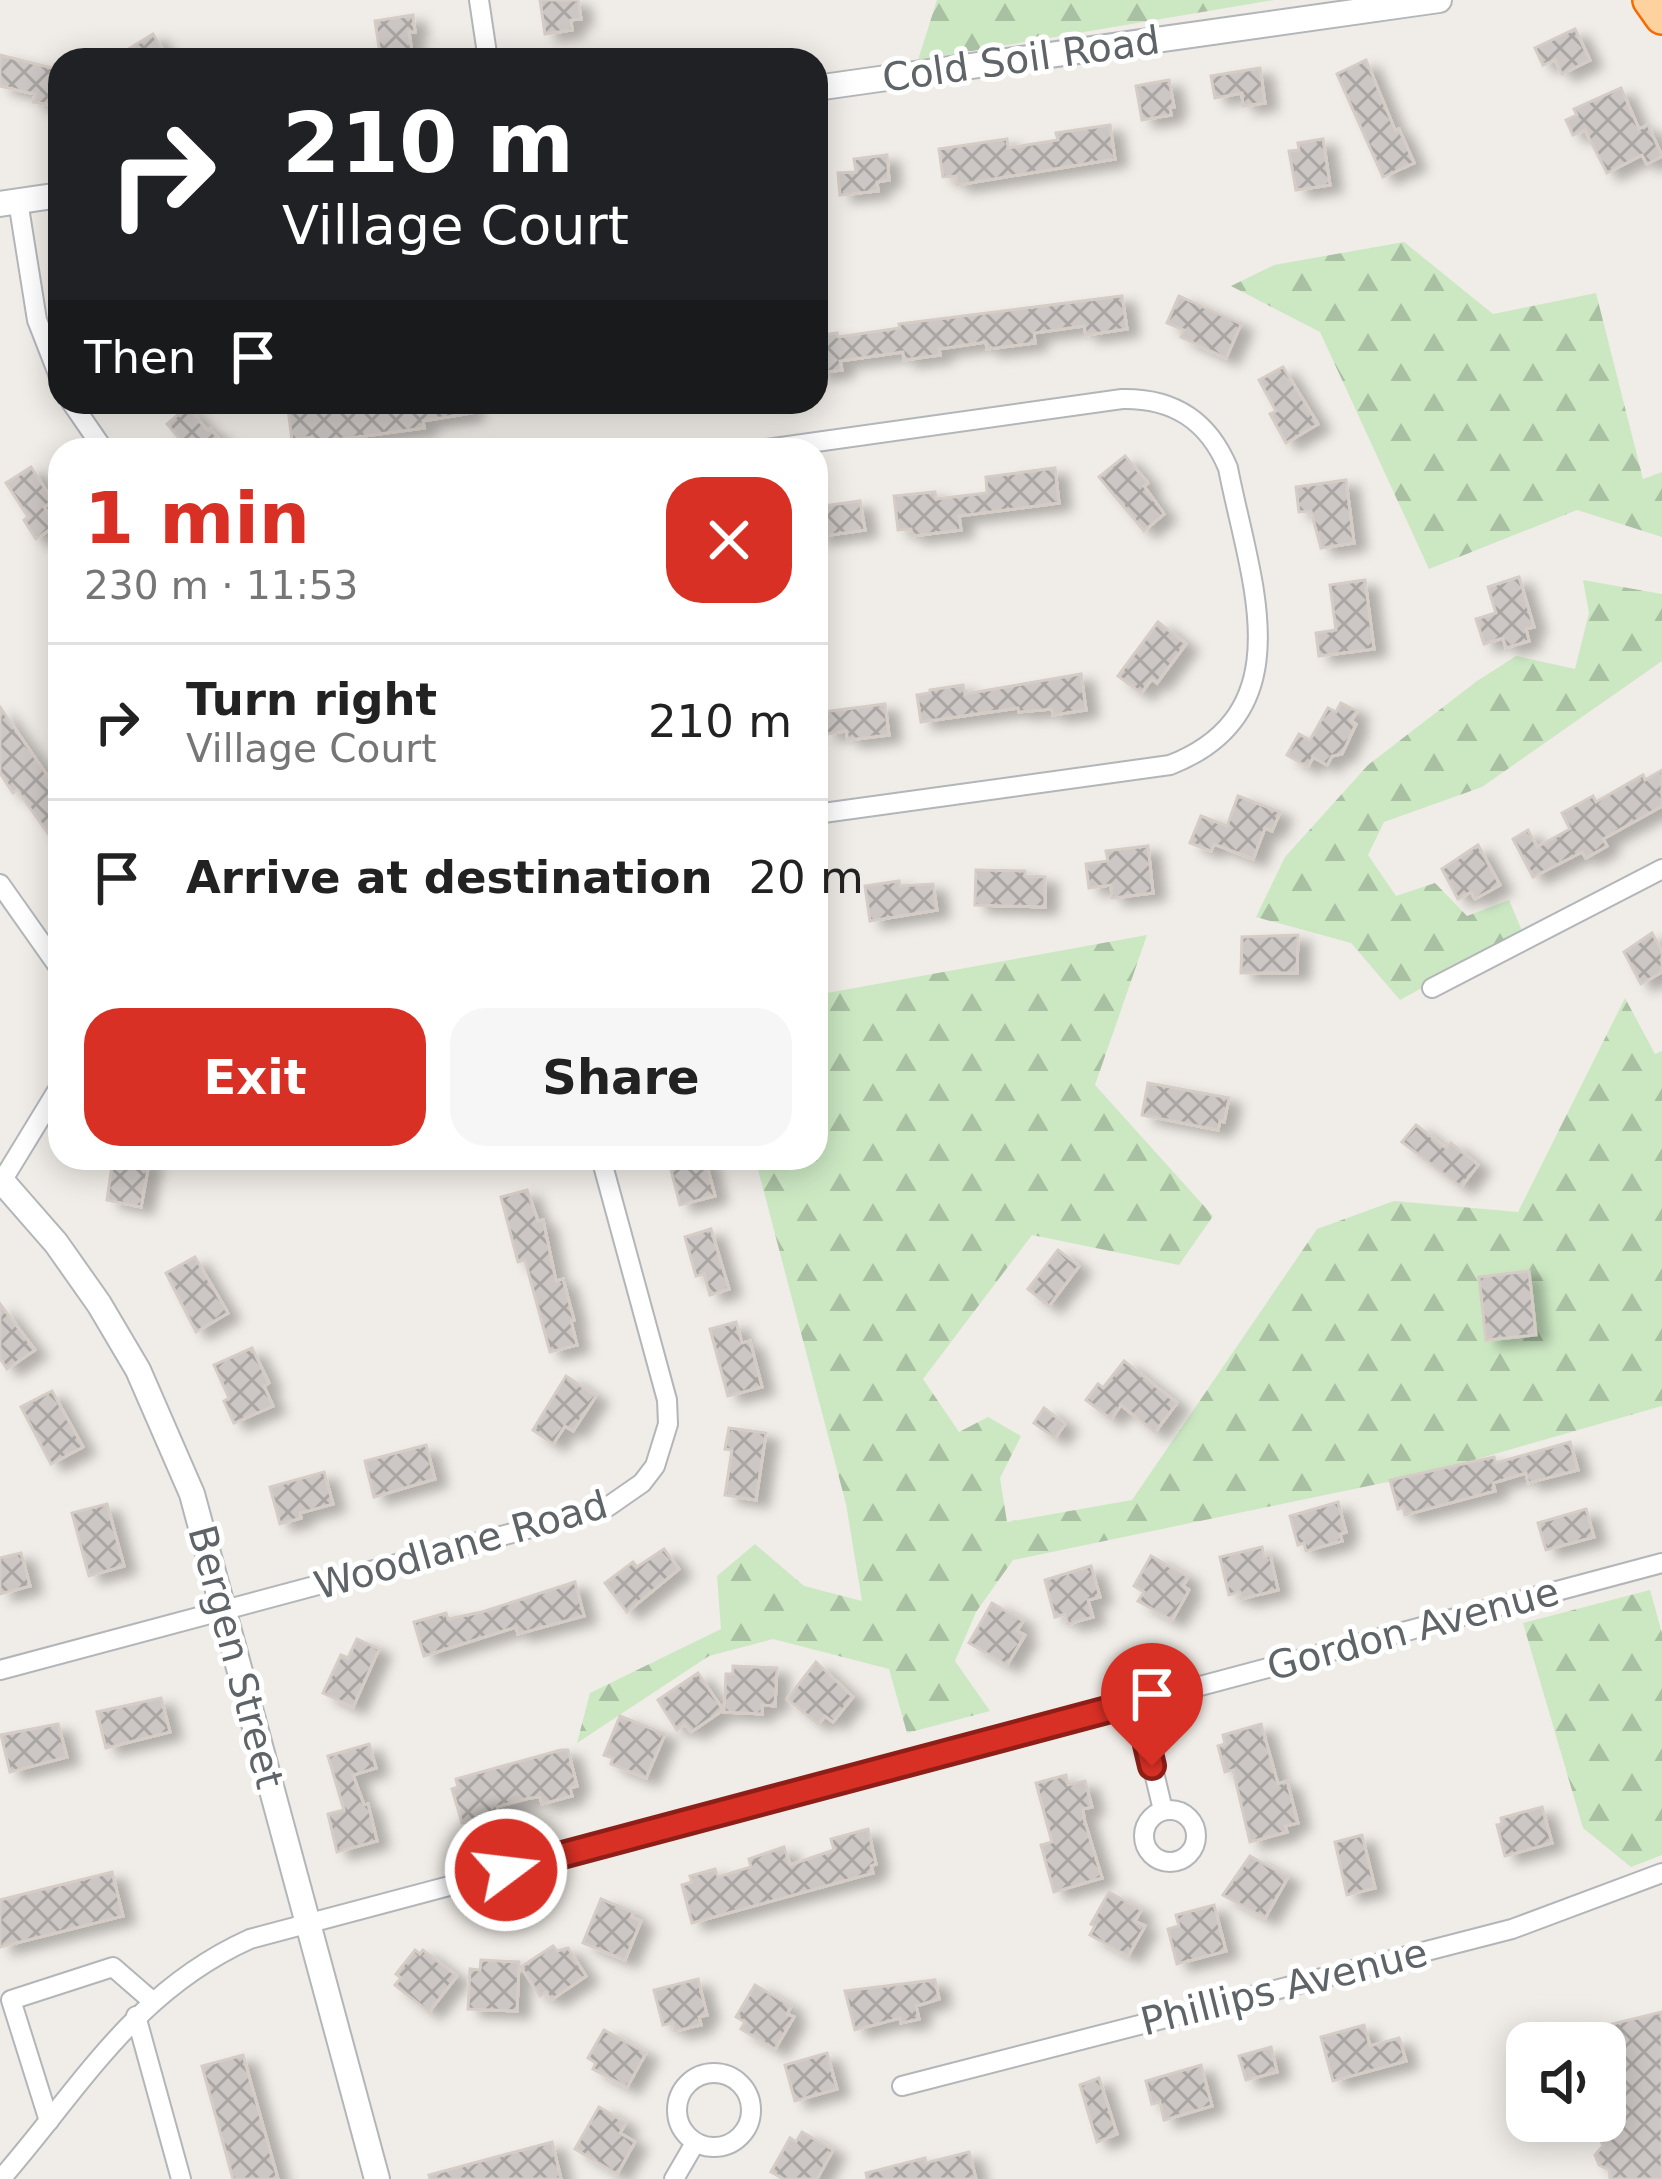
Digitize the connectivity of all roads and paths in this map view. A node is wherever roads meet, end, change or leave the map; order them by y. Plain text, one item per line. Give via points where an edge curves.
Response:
1 (479, 0) edge
2 (1439, 0) edge
3 (1650, 0) edge
4 (1662, 17) edge
5 (486, 48) edge
6 (828, 86) edge
7 (48, 197) edge
8 (5, 202) edge
9 (48, 348) edge
10 (828, 440) edge
11 (828, 812) edge
12 (1662, 869) edge
13 (0, 884) edge
14 (48, 952) edge
15 (1432, 988) dead end
16 (48, 1105) edge
17 (604, 1170) edge
18 (1, 1180) edge
19 (1662, 1562) edge
20 (223, 1611) junction
21 (0, 1670) edge
22 (1137, 1702) junction
23 (1163, 1810) dead end
24 (1662, 1873) edge
25 (308, 1922) junction
26 (152, 2000) junction
27 (136, 2016) junction
28 (902, 2086) dead end
29 (49, 2121) junction
30 (695, 2143) junction
31 (1, 2179) edge
32 (181, 2179) edge
33 (376, 2179) edge
34 (674, 2179) edge

1 - 5 street
2 - 6 street, Cold Soil Road
3 - 4 highway
7 - 8 street
8 - 9 street
10 - 11 street via 1122,399 1165,403 1204,426 1228,468 1258,625 1258,666 1248,701 1216,741 1170,765
12 - 15 street
13 - 14 street
16 - 18 street
17 - 20 street, Woodlane Road via 667,1400 664,1445 643,1484 606,1508
18 - 20 street, Bergen Street via 100,1304 138,1370 192,1494
19 - 22 street, Gordon Avenue
20 - 21 street, Woodlane Road
20 - 25 street, Bergen Street
22 - 23 street
22 - 25 street, Gordon Avenue
24 - 28 street, Phillips Avenue via 1512,1929
25 - 26 street, Gordon Avenue via 214,1955
25 - 33 street, Bergen Street
26 - 27 street, Gordon Avenue
26 - 29 street via 113,1966 11,2000
27 - 29 street, Gordon Avenue
27 - 32 street
29 - 31 street, Gordon Avenue
30 - 30 street via 676,2111 685,2087 706,2074 730,2077 748,2095 745,2130 717,2148
30 - 34 street

